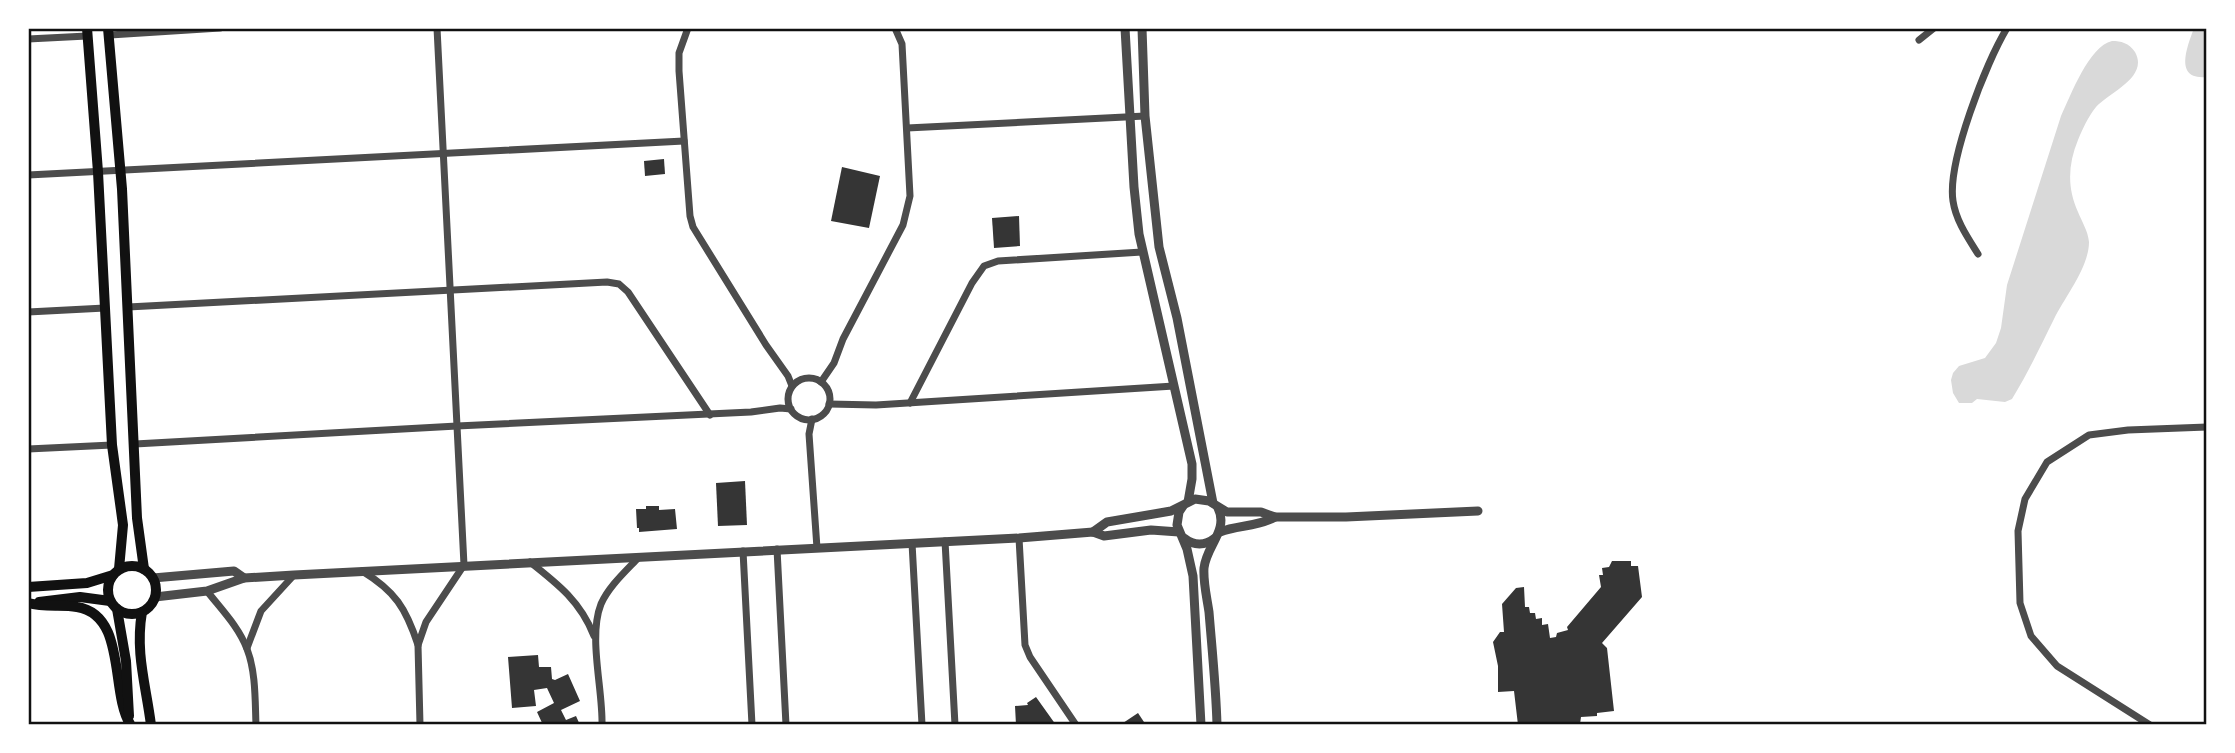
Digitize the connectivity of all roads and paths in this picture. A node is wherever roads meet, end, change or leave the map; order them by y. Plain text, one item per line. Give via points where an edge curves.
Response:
1 (220, 28) edge
2 (436, 28) edge
3 (688, 28) edge
4 (895, 28) edge
5 (1125, 28) edge
6 (1142, 28) edge
7 (1934, 28) edge
8 (2007, 28) edge
9 (109, 31) edge
10 (87, 32) edge
11 (28, 39) edge
12 (1919, 40) dead end
13 (1145, 116) junction
14 (1130, 117) junction
15 (907, 128) junction
16 (684, 141) junction
17 (443, 154) junction
18 (121, 170) junction
19 (98, 172) junction
20 (28, 175) edge
21 (1142, 252) junction
22 (1978, 254) dead end
23 (450, 291) junction
24 (128, 307) junction
25 (105, 308) junction
26 (28, 312) edge
27 (821, 382) junction
28 (792, 386) junction
29 (1174, 386) junction
30 (910, 403) junction
31 (829, 404) junction
32 (790, 409) junction
33 (710, 415) junction
34 (811, 419) junction
35 (457, 426) junction
36 (2207, 427) edge
37 (135, 444) junction
38 (111, 445) junction
39 (28, 449) edge
40 (1185, 504) junction
41 (1215, 505) junction
42 (1478, 511) dead end
43 (1275, 517) junction
44 (1093, 532) junction
45 (1181, 534) junction
46 (1218, 534) junction
47 (1019, 538) junction
48 (945, 541) junction
49 (912, 543) junction
50 (817, 548) junction
51 (777, 549) junction
52 (743, 551) junction
53 (640, 556) junction
54 (529, 562) junction
55 (464, 565) junction
56 (144, 569) junction
57 (362, 571) junction
58 (116, 572) junction
59 (294, 575) junction
60 (153, 578) junction
61 (244, 578) junction
62 (28, 587) edge
63 (207, 591) junction
64 (155, 597) junction
65 (28, 603) edge
66 (114, 605) junction
67 (142, 612) junction
68 (596, 641) junction
69 (418, 645) junction
70 (247, 649) junction
71 (130, 724) edge
72 (151, 725) edge
73 (256, 725) edge
74 (420, 725) edge
75 (602, 725) edge
76 (752, 725) edge
77 (786, 725) edge
78 (922, 725) edge
79 (955, 725) edge
80 (1076, 725) edge
81 (1201, 725) edge
82 (1217, 725) edge
83 (2150, 725) edge

1 - 9 street
2 - 17 street
3 - 16 street via 679,53
4 - 15 street via 902,44
5 - 14 street
6 - 13 street
7 - 12 street
8 - 22 street via 1985,71 1952,183 1953,205
9 - 18 main road
10 - 11 street
10 - 19 main road
13 - 14 street
13 - 41 street via 1159,247
14 - 15 street
14 - 21 street
15 - 27 street via 910,196 903,225
16 - 17 street
16 - 28 street via 693,227
17 - 18 street
17 - 23 street
18 - 19 street
18 - 24 main road
19 - 20 street
19 - 25 main road
21 - 29 street
21 - 30 street via 998,261 984,266
23 - 24 street
23 - 33 street via 619,284
23 - 35 street
24 - 37 main road
25 - 26 street
25 - 38 main road
27 - 28 street via 806,378
27 - 31 street
28 - 32 street
29 - 30 street
29 - 40 street via 1192,464
30 - 31 street
31 - 34 street via 819,417
32 - 33 street
32 - 34 street
33 - 35 street
34 - 50 street
35 - 37 street
35 - 55 street
36 - 83 street via 2089,435 2047,462 2025,499 2018,531 2020,603 2031,636 2057,666
37 - 56 main road
38 - 39 street
38 - 58 main road via 123,525
40 - 41 street via 1202,499
40 - 44 street via 1171,511 1107,522
40 - 45 street via 1177,519
41 - 43 street via 1227,512 1261,512
41 - 46 street via 1222,521
42 - 43 street
43 - 46 street
44 - 45 street via 1104,536 1151,530
44 - 47 street
45 - 46 street via 1188,542 1202,544
45 - 81 street via 1193,576
46 - 82 street via 1204,571
47 - 48 street
47 - 80 street via 1025,645
48 - 49 street
48 - 79 street
49 - 50 street
49 - 78 street
50 - 51 street
51 - 52 street
51 - 77 street
52 - 53 street
52 - 76 street
53 - 54 street
53 - 68 street via 601,605
54 - 55 street
54 - 68 street via 573,598
55 - 57 street
55 - 69 street via 426,622
56 - 58 main road via 132,566
56 - 60 main road
57 - 59 street
57 - 69 street via 394,595
58 - 62 main road via 87,583
58 - 66 main road via 108,588
59 - 61 street
59 - 70 street via 261,611
60 - 61 street via 234,571
60 - 64 main road
61 - 63 street
63 - 64 street
63 - 70 street
64 - 67 main road
65 - 66 main road via 80,597
65 - 71 main road via 77,607 104,623 116,661 123,713
66 - 67 main road via 129,614
66 - 71 main road via 126,661
67 - 72 main road via 139,657
68 - 75 street
69 - 74 street
70 - 73 street

